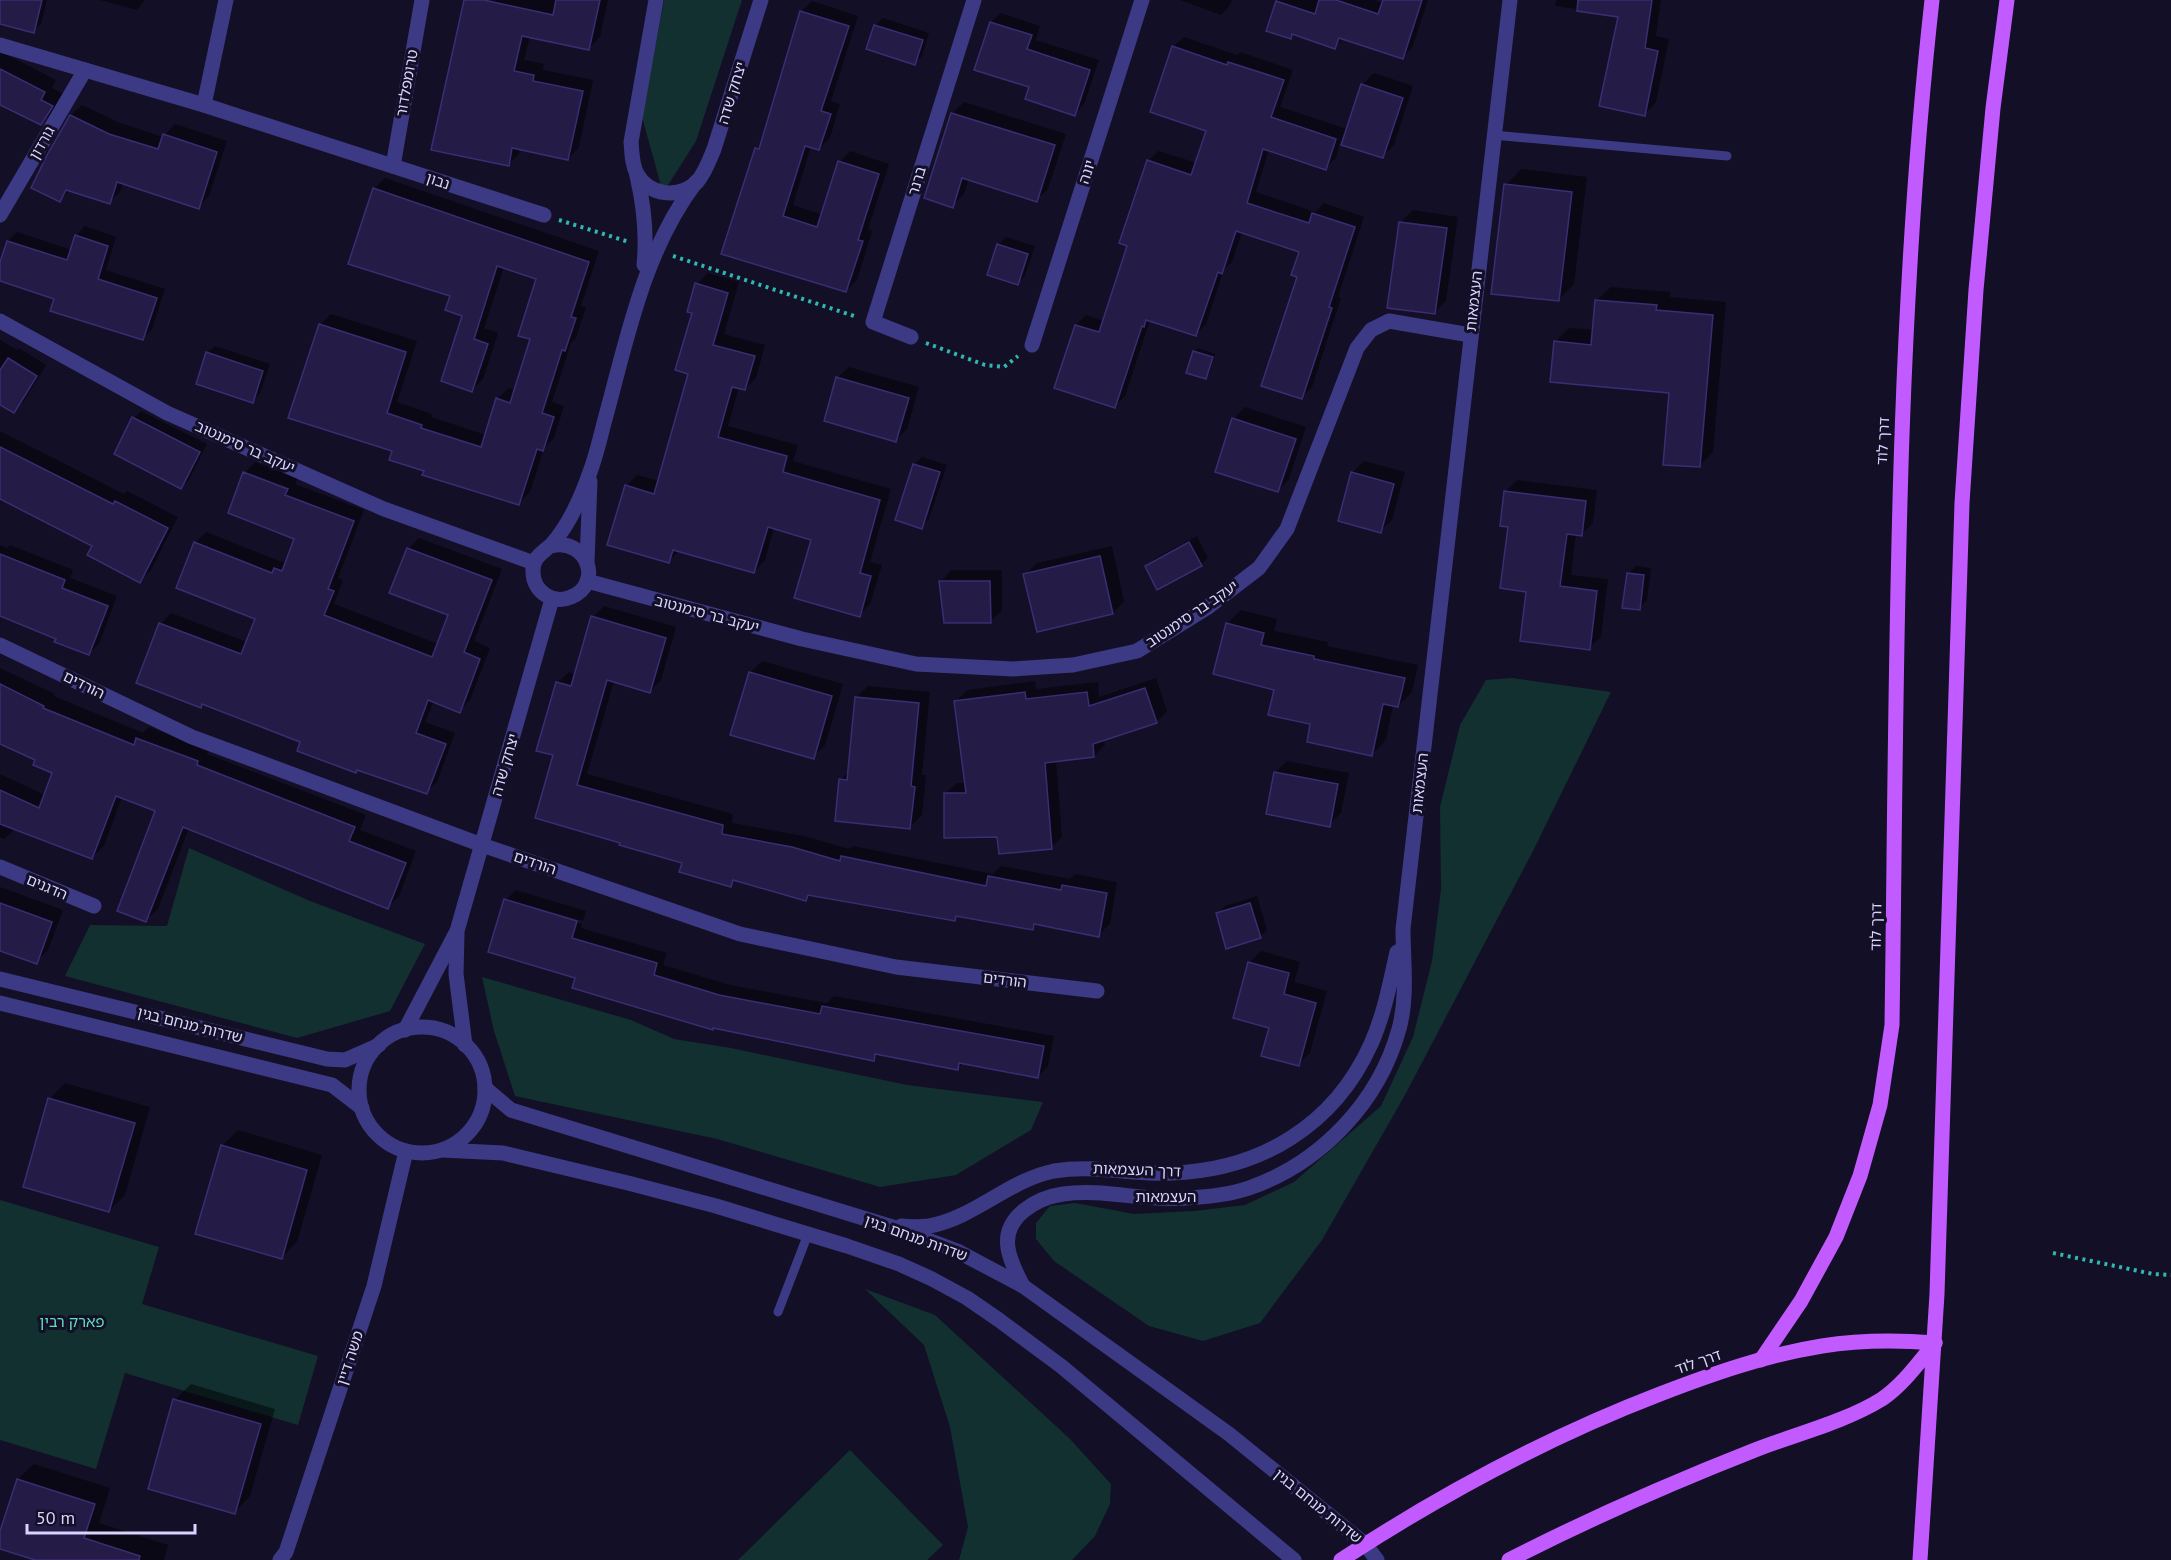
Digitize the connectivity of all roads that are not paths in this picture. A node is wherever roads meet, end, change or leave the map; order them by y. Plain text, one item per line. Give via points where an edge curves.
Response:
1 (226, 0) edge
2 (422, 0) edge
3 (656, 0) edge
4 (761, 0) edge
5 (974, 0) edge
6 (1143, 0) edge
7 (1510, 0) edge
8 (1932, 0) edge
9 (2007, 0) edge
10 (0, 45) edge
11 (85, 70) junction
12 (204, 105) junction
13 (1493, 135) junction
14 (1727, 156) dead end
15 (393, 166) junction
16 (636, 173) junction
17 (696, 182) junction
18 (0, 215) edge
19 (544, 215) road end
20 (651, 249) junction
21 (0, 321) edge
22 (1470, 335) junction
23 (911, 338) road end
24 (1032, 345) road end
25 (590, 472) junction
26 (551, 546) junction
27 (587, 562) junction
28 (534, 563) junction
29 (587, 581) junction
30 (552, 598) junction
31 (0, 645) edge
32 (482, 845) junction
33 (0, 867) edge
34 (94, 906) dead end
35 (1403, 929) junction
36 (457, 931) junction
37 (0, 979) edge
38 (1097, 991) dead end
39 (0, 1003) edge
40 (405, 1030) junction
41 (379, 1045) junction
42 (465, 1045) junction
43 (485, 1088) junction
44 (362, 1108) junction
45 (442, 1150) junction
46 (406, 1151) junction
47 (888, 1226) junction
48 (808, 1234) junction
49 (1023, 1286) junction
50 (778, 1312) dead end
51 (1935, 1342) junction
52 (1761, 1359) junction
53 (1365, 1544) junction
54 (280, 1560) edge
55 (1294, 1560) edge
56 (1341, 1560) edge
57 (1377, 1560) edge
58 (1509, 1560) edge
59 (1920, 1560) edge

1 - 12 street
2 - 15 street, טרומפלדור
3 - 16 street, יצחק שדה via 631,142
4 - 17 street, יצחק שדה via 714,149
5 - 23 street, ברנר via 873,322
6 - 24 street, יונה
7 - 13 street, העצמאות
8 - 52 main road, דרך לוד via 1909,281 1900,472 1892,1025 1880,1105 1860,1176 1836,1237 1801,1301
9 - 51 main road via 1976,290 1962,503
10 - 11 street, נבון
11 - 12 street, נבון
11 - 18 street, גורדון
12 - 15 street, נבון
13 - 14 lane
13 - 22 street, העצמאות
15 - 19 street, נבון
16 - 17 street via 656,191 671,194
16 - 20 street, יצחק שדה
17 - 20 street, יצחק שדה
20 - 25 street, יצחק שדה
21 - 28 street, יעקב בר סימנטוב via 167,413 384,509
22 - 29 street, יעקב בר סימנטוב via 1389,321 1371,330 1357,348 1287,529 1259,568 1208,607 1137,651 1073,665 1013,669 916,664 802,639
22 - 35 street, העצמאות
25 - 26 street, יצחק שדה
25 - 27 street, יצחק שדה
26 - 27 street via 567,544 576,548
26 - 28 street via 543,549
27 - 29 street
28 - 30 street via 534,580 544,595
29 - 30 street via 577,595
30 - 32 street, יצחק שדה
31 - 32 street, הורדים via 192,737
32 - 36 street, יצחק שדה
32 - 38 street, הורדים via 740,934 896,968
33 - 34 street, הדגנים
35 - 47 street, דרך העצמאות via 1382,1015 1358,1068 1324,1111 1279,1146 1228,1167 1201,1171 1076,1168 1050,1172 947,1221 929,1226
35 - 49 street, העצמאות via 1404,1006 1400,1028 1374,1088 1334,1136 1275,1177 1219,1195 1173,1199 1079,1193 1041,1201 1012,1223 1008,1236 1012,1264
36 - 40 street, יצחק שדה
36 - 42 street, יצחק שדה via 456,974
37 - 41 street, שדרות מנחם בגין via 327,1059 345,1059
39 - 44 street, שדרות מנחם בגין via 332,1085
40 - 41 street
40 - 42 street via 437,1029
41 - 44 street via 362,1072
42 - 43 street via 478,1061
43 - 45 street via 483,1106 467,1134
43 - 47 street, שדרות מנחם בגין via 511,1110
44 - 46 street via 378,1135
45 - 46 street
45 - 48 street, שדרות מנחם בגין via 503,1153
46 - 54 street, משה דיין via 374,1286 286,1552
47 - 49 street, שדרות מנחם בגין via 957,1251
48 - 50 lane
48 - 55 street, שדרות מנחם בגין via 899,1264 967,1298 1069,1373
49 - 53 street, שדרות מנחם בגין via 1229,1434
51 - 52 main road via 1863,1341
51 - 58 main road via 1883,1398 1658,1490
51 - 59 main road
52 - 53 main road, דרך לוד via 1610,1414 1531,1450 1456,1489
53 - 56 main road, דרך לוד
53 - 57 street, שדרות מנחם בגין

